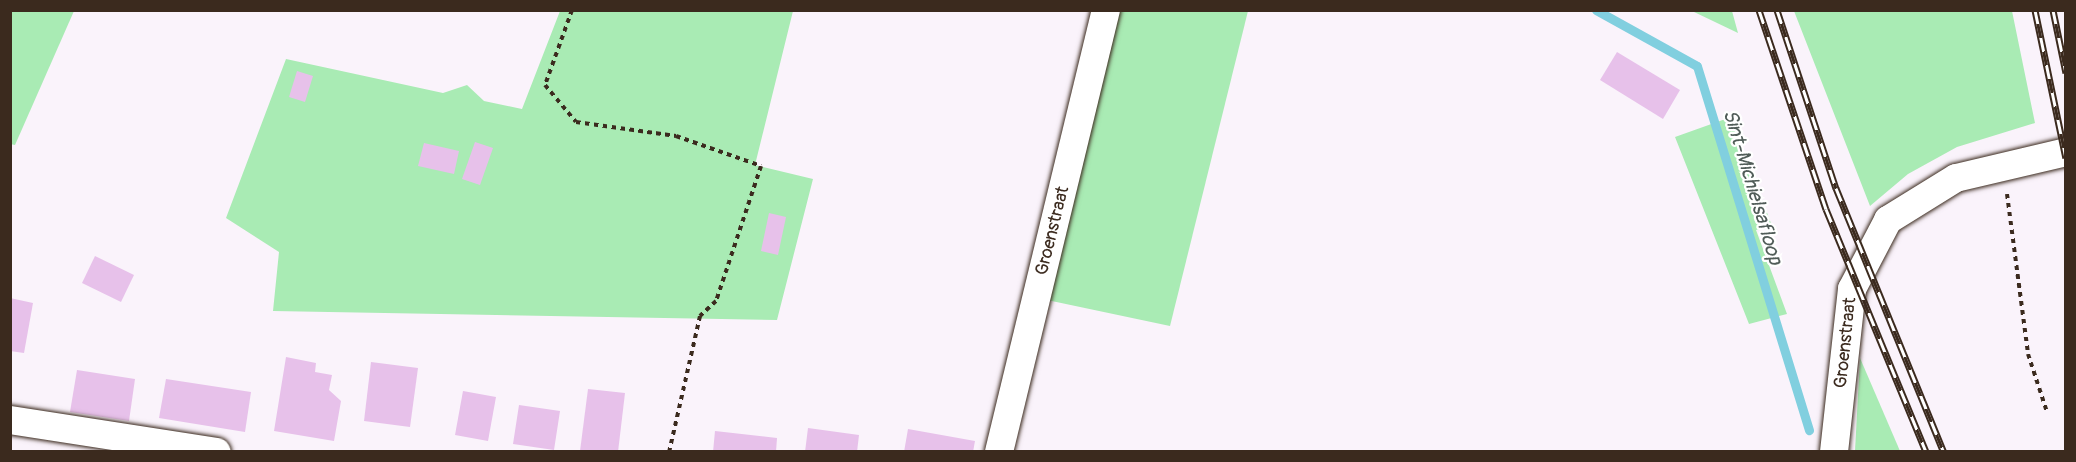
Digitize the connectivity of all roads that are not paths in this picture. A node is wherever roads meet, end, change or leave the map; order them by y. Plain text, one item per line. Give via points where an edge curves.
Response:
1 (1106, 10) edge
2 (2066, 152) edge
3 (10, 420) edge
4 (217, 452) edge
5 (999, 452) edge
6 (1834, 452) edge

1 - 5 street, Groenstraat
2 - 6 street, Groenstraat via 2003,164 1917,197 1888,220 1872,243 1852,289
3 - 4 street

